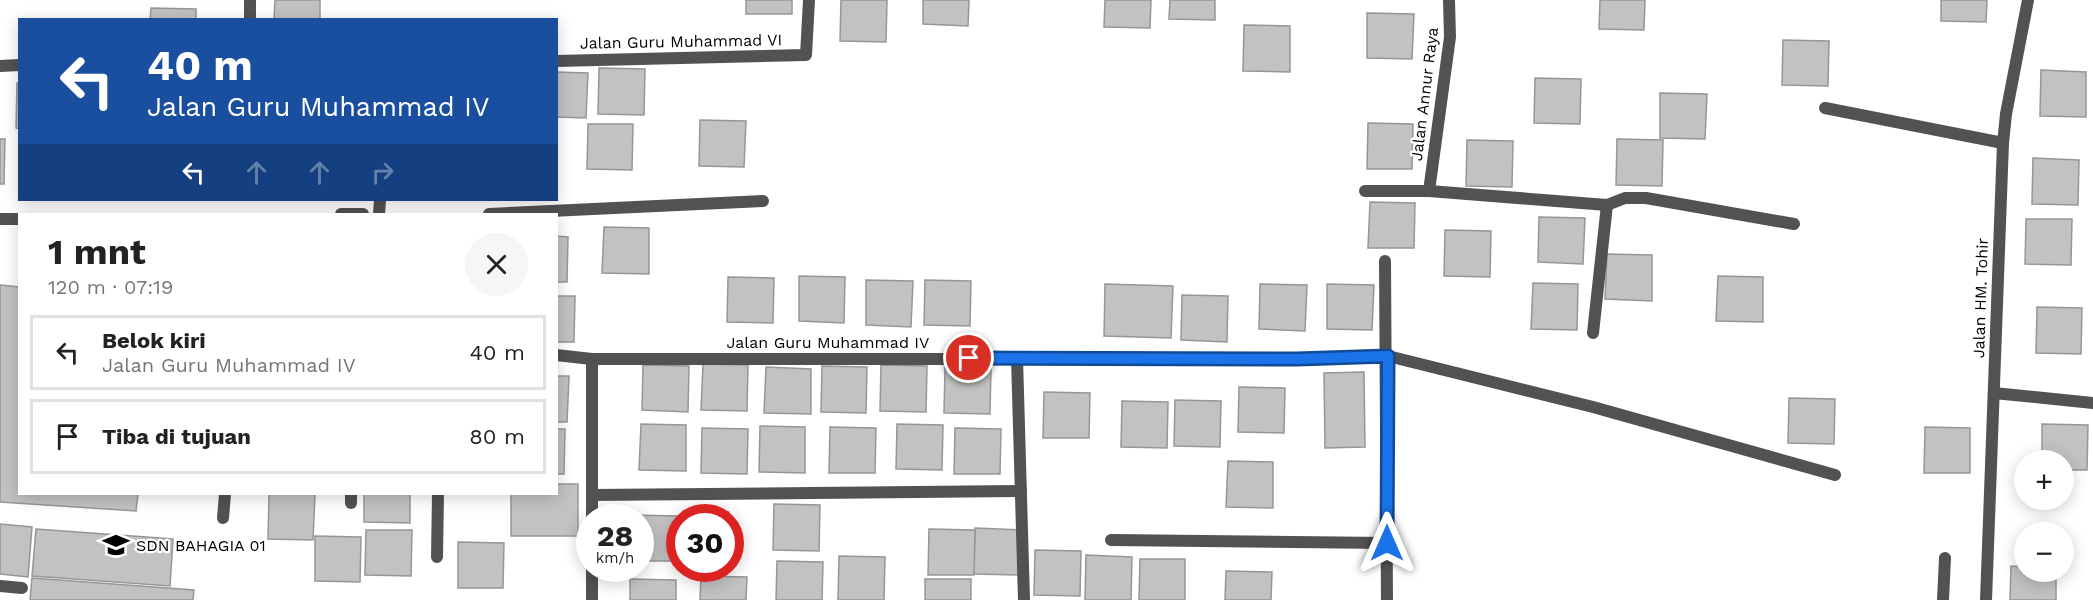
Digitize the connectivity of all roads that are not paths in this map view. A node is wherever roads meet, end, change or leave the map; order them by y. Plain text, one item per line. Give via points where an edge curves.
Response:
1 (250, 0) edge
2 (809, 0) edge
3 (1449, 0) edge
4 (2028, 0) edge
5 (250, 18) edge
6 (558, 61) edge
7 (18, 65) edge
8 (0, 66) edge
9 (1825, 108) dead end
10 (2003, 143) junction
11 (1365, 190) dead end
12 (1429, 192) junction
13 (763, 201) dead end
14 (1607, 205) junction
15 (510, 213) edge
16 (0, 219) edge
17 (18, 219) edge
18 (1794, 224) dead end
19 (1386, 261) dead end
20 (1593, 333) dead end
21 (558, 355) edge
22 (1388, 356) junction
23 (1017, 358) junction
24 (592, 359) junction
25 (1994, 393) junction
26 (2093, 403) edge
27 (1835, 475) dead end
28 (1021, 491) junction
29 (225, 495) edge
30 (438, 495) edge
31 (592, 495) junction
32 (592, 504) edge
33 (223, 518) dead end
34 (1111, 540) dead end
35 (1387, 543) junction
36 (436, 557) dead end
37 (1945, 558) dead end
38 (592, 582) edge
39 (0, 586) edge
40 (22, 588) dead end
41 (592, 600) edge
42 (1024, 600) edge
43 (1387, 600) edge
44 (1943, 600) edge
45 (1986, 600) edge

1 - 5 street
2 - 6 street, Jalan Guru Muhammad VI via 806,55
3 - 12 street, Jalan Annur Raya via 1450,37
4 - 10 street, Jalan HM. Tohir
7 - 8 street
9 - 10 street
10 - 25 street, Jalan HM. Tohir
11 - 12 street
12 - 14 street
13 - 15 street
14 - 18 street via 1625,198 1646,198
14 - 20 street
16 - 17 street
19 - 22 street
21 - 24 street, Jalan Guru Muhammad IV
22 - 23 street, Jalan Guru Muhammad IV
22 - 27 street, Jalan Guru Muhammad IV via 1583,404
22 - 35 street
23 - 24 street, Jalan Guru Muhammad IV
23 - 28 street
24 - 31 street
25 - 26 street
25 - 45 street, Jalan HM. Tohir
28 - 31 street
28 - 42 street
29 - 33 street
30 - 36 street
31 - 32 street
34 - 35 street
35 - 43 street
37 - 44 street
38 - 41 street
39 - 40 street

